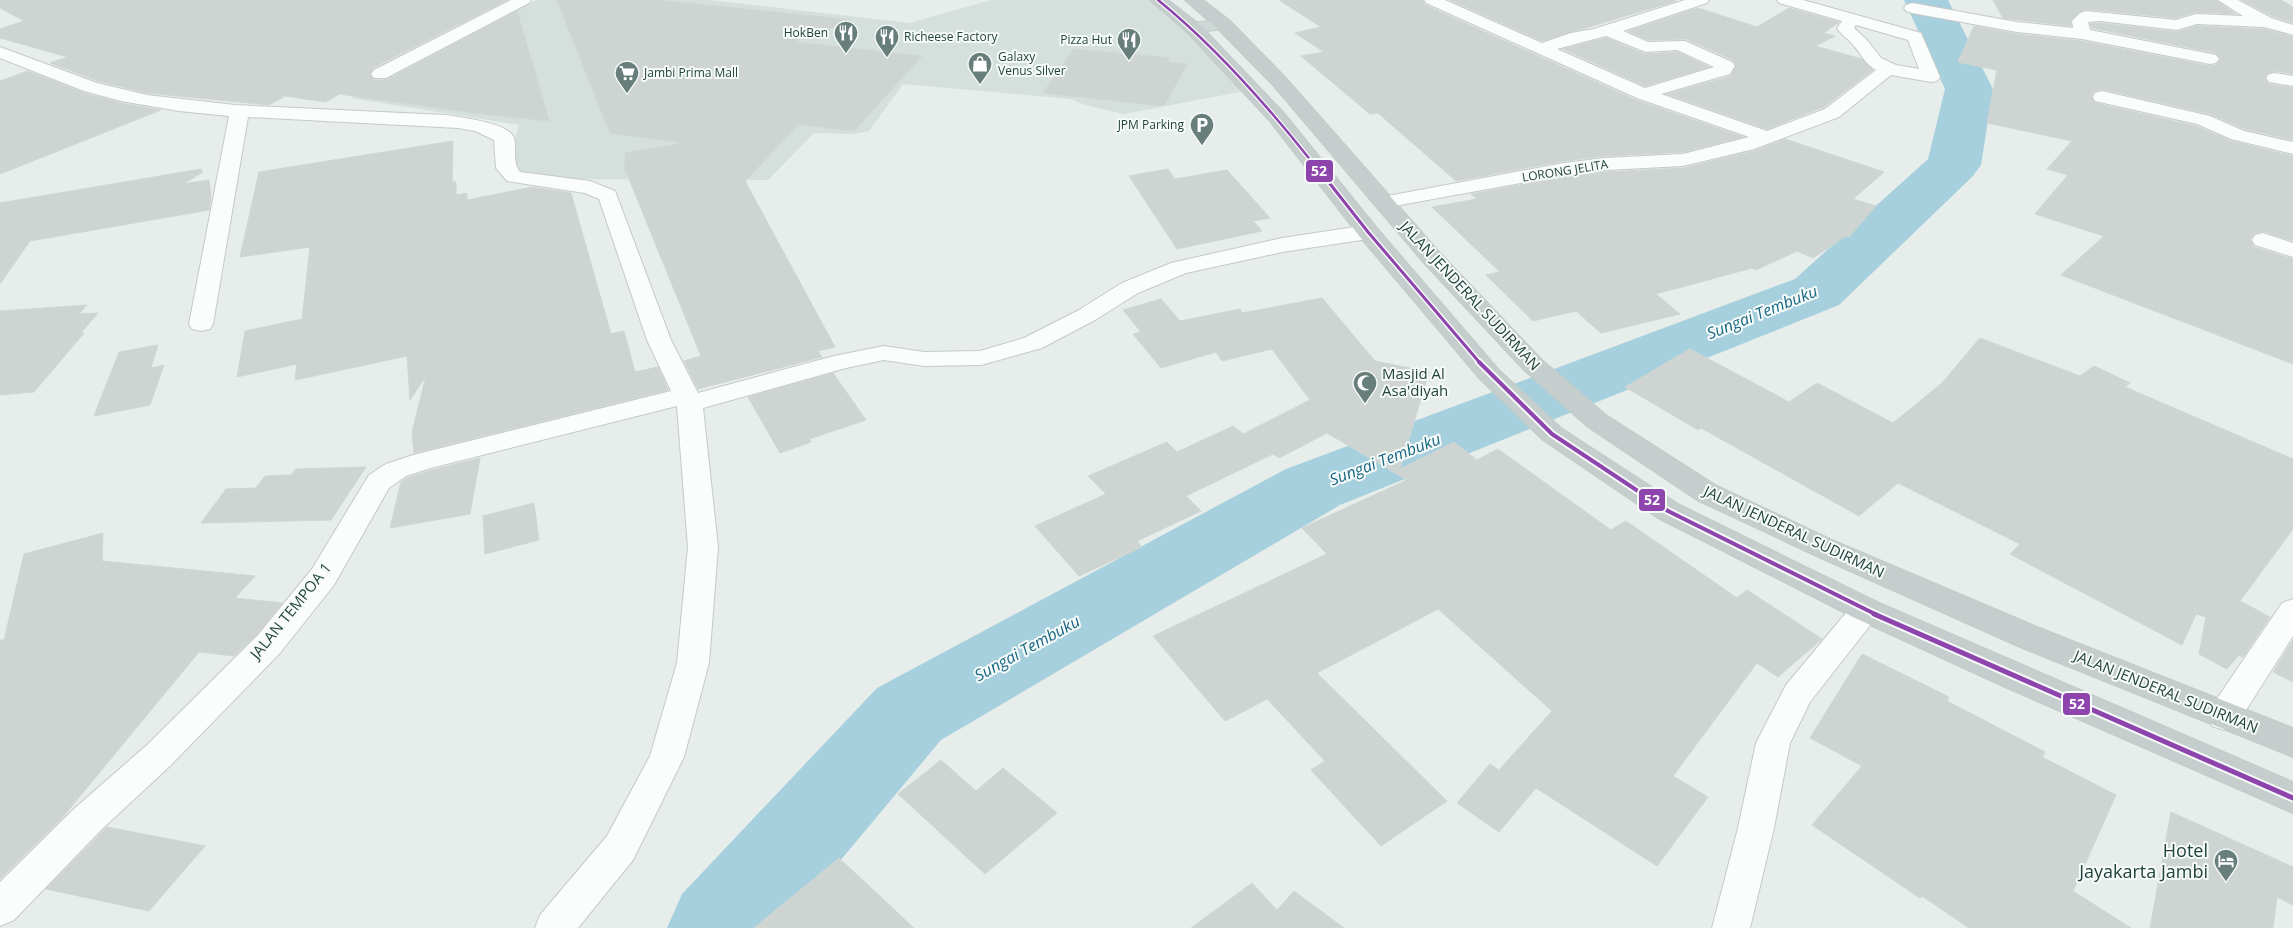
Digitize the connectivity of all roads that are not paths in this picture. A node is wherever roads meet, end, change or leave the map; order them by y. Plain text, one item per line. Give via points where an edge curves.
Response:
1 (523, 0) edge
2 (1158, 0) edge
3 (1193, 0) edge
4 (1432, 0) edge
5 (1702, 0) edge
6 (1785, 0) edge
7 (2226, 0) edge
8 (1915, 6) edge
9 (1851, 20) junction
10 (2266, 22) junction
11 (1223, 24) junction
12 (1193, 28) junction
13 (1608, 30) junction
14 (2293, 30) edge
15 (2082, 34) junction
16 (1915, 38) junction
17 (1539, 49) junction
18 (0, 52) edge
19 (2210, 59) dead end
20 (25, 62) junction
21 (1889, 68) junction
22 (0, 69) edge
23 (380, 74) dead end
24 (2275, 78) dead end
25 (2293, 81) edge
26 (1643, 94) junction
27 (2102, 97) dead end
28 (240, 109) junction
29 (1770, 138) junction
30 (2293, 148) edge
31 (1384, 202) junction
32 (1368, 232) junction
33 (2263, 240) dead end
34 (2293, 250) edge
35 (201, 324) dead end
36 (688, 400) junction
37 (1866, 610) junction
38 (2293, 611) edge
39 (2031, 638) junction
40 (2017, 678) junction
41 (2224, 716) junction
42 (2293, 743) edge
43 (2293, 798) edge
44 (0, 908) edge
45 (554, 928) edge
46 (1731, 928) edge

1 - 23 street
2 - 12 highway, JALAN JENDERAL SUDIRMAN
3 - 11 highway, JALAN JENDERAL SUDIRMAN
4 - 17 street
5 - 13 street
6 - 9 street
7 - 10 street
8 - 15 street via 1945,16
8 - 16 street via 1910,13
9 - 16 street
9 - 21 street via 1844,28 1875,62
10 - 14 street
10 - 15 street via 2196,19 2177,25 2086,16 2080,20
11 - 12 main road
11 - 31 highway, JALAN JENDERAL SUDIRMAN via 1279,81
12 - 32 highway, JALAN JENDERAL SUDIRMAN via 1276,116
13 - 17 street
13 - 26 street via 1646,47 1679,45 1726,66 1724,70
15 - 19 street
16 - 21 street via 1932,77
17 - 26 street
18 - 20 street
20 - 22 street
20 - 28 street via 68,79 146,101
21 - 29 street, LORONG JELITA via 1832,113
24 - 25 street
26 - 29 street
27 - 30 street via 2203,120 2238,134
28 - 35 street
28 - 36 street via 378,116 490,128 504,136 506,168 514,177 590,187 608,195 659,340
29 - 31 street, LORONG JELITA via 1683,160 1606,164
31 - 39 highway, JALAN JENDERAL SUDIRMAN via 1533,365 1597,421 1707,493
32 - 36 street, JALAN TEMPOA 1 via 1282,245 1179,268 1130,288 1033,343 981,358 924,359 884,353
32 - 37 highway, JALAN JENDERAL SUDIRMAN via 1488,374 1552,434 1668,511
33 - 34 street
36 - 44 street, JALAN TEMPOA 1 via 423,461 396,470 379,482 323,577 269,644
36 - 45 street via 703,547 693,663 667,757 620,848
37 - 40 highway, JALAN JENDERAL SUDIRMAN
37 - 46 street via 1798,694 1772,743 1756,828
38 - 41 street
39 - 40 highway
39 - 41 highway, JALAN JENDERAL SUDIRMAN
40 - 43 highway, JALAN JENDERAL SUDIRMAN
41 - 42 highway, JALAN JENDERAL SUDIRMAN

